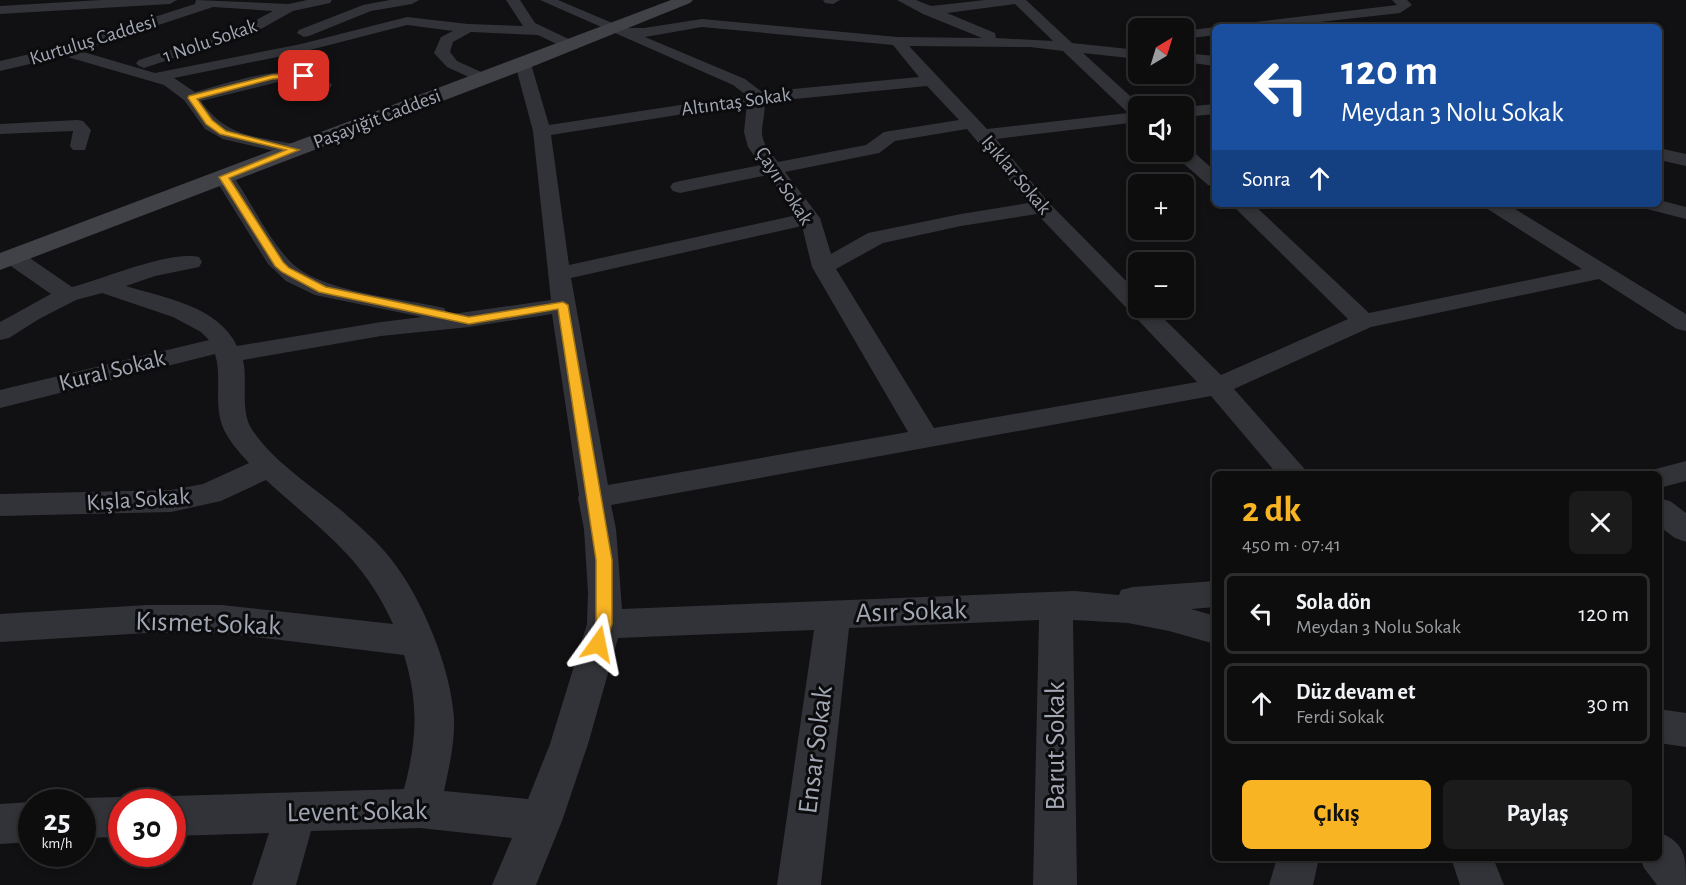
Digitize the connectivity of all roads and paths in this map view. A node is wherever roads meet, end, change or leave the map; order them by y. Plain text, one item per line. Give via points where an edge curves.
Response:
1 (5, 0) edge
2 (162, 0) edge
3 (170, 0) edge
4 (178, 0) edge
5 (412, 0) edge
6 (513, 0) edge
7 (547, 0) edge
8 (685, 0) edge
9 (904, 0) edge
10 (1018, 0) edge
11 (1399, 0) edge
12 (214, 2) edge
13 (332, 2) edge
14 (85, 3) edge
15 (0, 4) edge
16 (289, 8) junction
17 (368, 9) junction
18 (0, 10) edge
19 (926, 11) junction
20 (1301, 24) edge
21 (468, 28) junction
22 (614, 30) junction
23 (540, 31) junction
24 (1212, 31) edge
25 (364, 33) junction
26 (1194, 34) edge
27 (1057, 37) junction
28 (395, 40) dead end
29 (429, 40) dead end
30 (446, 40) junction
31 (897, 41) junction
32 (1128, 41) edge
33 (1030, 43) junction
34 (572, 45) junction
35 (1070, 48) junction
36 (64, 51) junction
37 (1128, 53) edge
38 (1194, 59) edge
39 (1212, 61) edge
40 (226, 62) junction
41 (523, 64) junction
42 (0, 66) edge
43 (128, 69) junction
44 (156, 77) junction
45 (484, 79) junction
46 (931, 81) junction
47 (324, 85) dead end
48 (192, 98) junction
49 (756, 98) junction
50 (1128, 105) edge
51 (1212, 109) edge
52 (1194, 111) edge
53 (1128, 116) edge
54 (977, 129) junction
55 (0, 130) edge
56 (542, 131) junction
57 (79, 146) dead end
58 (295, 150) junction
59 (1662, 155) edge
60 (1686, 160) edge
61 (1193, 162) edge
62 (773, 170) junction
63 (224, 177) junction
64 (1212, 178) edge
65 (680, 187) dead end
66 (1041, 207) junction
67 (1244, 207) edge
68 (1498, 207) edge
69 (1662, 207) edge
70 (1686, 213) edge
71 (810, 218) junction
72 (6, 260) edge
73 (191, 262) dead end
74 (823, 267) junction
75 (1602, 272) junction
76 (559, 274) junction
77 (103, 286) junction
78 (68, 295) junction
79 (1128, 296) edge
80 (563, 305) junction
81 (1150, 318) edge
82 (469, 320) junction
83 (1364, 321) junction
84 (1686, 324) edge
85 (0, 333) edge
86 (226, 349) junction
87 (1217, 387) junction
88 (0, 399) edge
89 (927, 440) junction
90 (270, 466) junction
91 (1291, 471) edge
92 (1686, 471) edge
93 (1662, 477) edge
94 (593, 498) junction
95 (0, 505) edge
96 (1662, 511) edge
97 (1686, 530) edge
98 (1212, 594) edge
99 (1056, 606) junction
100 (833, 615) junction
101 (604, 624) junction
102 (0, 628) edge
103 (1212, 629) edge
104 (416, 642) junction
105 (1662, 726) edge
106 (1686, 730) edge
107 (420, 808) junction
108 (296, 813) junction
109 (186, 816) edge
110 (541, 821) junction
111 (18, 823) edge
112 (0, 824) edge
113 (1662, 857) edge
114 (1297, 861) edge
115 (1473, 861) edge
116 (274, 885) edge
117 (514, 885) edge
118 (799, 885) edge
119 (1055, 885) edge
120 (1291, 885) edge
121 (1482, 885) edge
122 (1685, 885) edge

1 - 15 street
2 - 3 street
2 - 14 street
4 - 12 street
5 - 17 street
6 - 23 street via 527,23
7 - 22 street
8 - 22 main road, Paşayiğit Caddesi
9 - 19 street
10 - 19 street
10 - 27 street
11 - 20 street via 1405,5 1400,9
12 - 16 street
12 - 36 street, Kurtuluş Caddesi
13 - 16 street, 1 Nolu Sokak
13 - 17 street
14 - 18 street
16 - 43 street, 1 Nolu Sokak via 256,26
17 - 40 street
19 - 33 street via 984,34
21 - 23 street
21 - 25 street via 411,21
21 - 30 street
22 - 31 street via 646,33 702,23
22 - 34 main road, Paşayiğit Caddesi
22 - 49 street via 739,82
23 - 34 street
24 - 26 street
25 - 28 street
25 - 40 street
27 - 33 street
27 - 35 street
29 - 30 street
30 - 45 street via 442,50 445,58
31 - 33 street
31 - 46 street, Işıklar Sokak
32 - 35 street
33 - 35 street
34 - 41 main road, Paşayiğit Caddesi
35 - 37 street
35 - 50 street
36 - 42 street, Kurtuluş Caddesi
36 - 43 street
38 - 39 street
40 - 44 street
41 - 45 main road, Paşayiğit Caddesi
41 - 56 street
43 - 44 street
44 - 48 street
45 - 58 main road, Paşayiğit Caddesi
46 - 49 street, Altıntaş Sokak
46 - 54 street, Işıklar Sokak
47 - 48 street via 307,76 282,76
48 - 58 street via 208,122 223,132
49 - 56 street, Altıntaş Sokak
49 - 62 street, Çayır Sokak via 753,138
51 - 52 street
53 - 54 street
54 - 62 street via 894,135 872,149
54 - 66 street, Işıklar Sokak
55 - 57 street via 77,125 82,130
56 - 76 street
58 - 63 main road, Paşayiğit Caddesi
59 - 60 street
61 - 64 street
62 - 65 street
62 - 71 street, Çayır Sokak
63 - 72 main road, Paşayiğit Caddesi
63 - 82 street via 279,264 294,276 337,293
66 - 74 street via 876,238
66 - 79 street, Işıklar Sokak
67 - 83 street
68 - 75 street
69 - 70 street
71 - 74 street, Çayır Sokak
71 - 76 street
72 - 78 street
73 - 77 street via 150,270
74 - 89 street, Çayır Sokak
75 - 83 street
75 - 84 street
76 - 80 street
77 - 78 street
77 - 86 street via 190,316 213,330
78 - 85 street
80 - 82 street, Kural Sokak
80 - 94 street
81 - 87 street, Işıklar Sokak
82 - 86 street, Kural Sokak
83 - 87 street
86 - 88 street, Kural Sokak
86 - 90 street via 232,373 235,423
87 - 89 street
87 - 91 street, Işıklar Sokak
89 - 94 street
90 - 95 street, Kışla Sokak via 210,493 171,501
90 - 104 street via 374,561 396,594
92 - 93 street
94 - 101 street via 604,560
96 - 97 street
98 - 99 street
99 - 100 street, Asır Sokak
99 - 103 street, Asır Sokak via 1134,610
99 - 119 street, Barut Sokak
100 - 101 street, Asır Sokak
100 - 118 street, Ensar Sokak
101 - 110 street via 569,744
102 - 104 street, Kısmet Sokak via 147,619 222,619
104 - 107 street via 435,718
105 - 106 street
107 - 108 street, Levent Sokak
107 - 110 street, Levent Sokak
108 - 109 street, Levent Sokak
108 - 116 street
110 - 117 street
111 - 112 street
113 - 122 street
114 - 120 street
115 - 121 street

